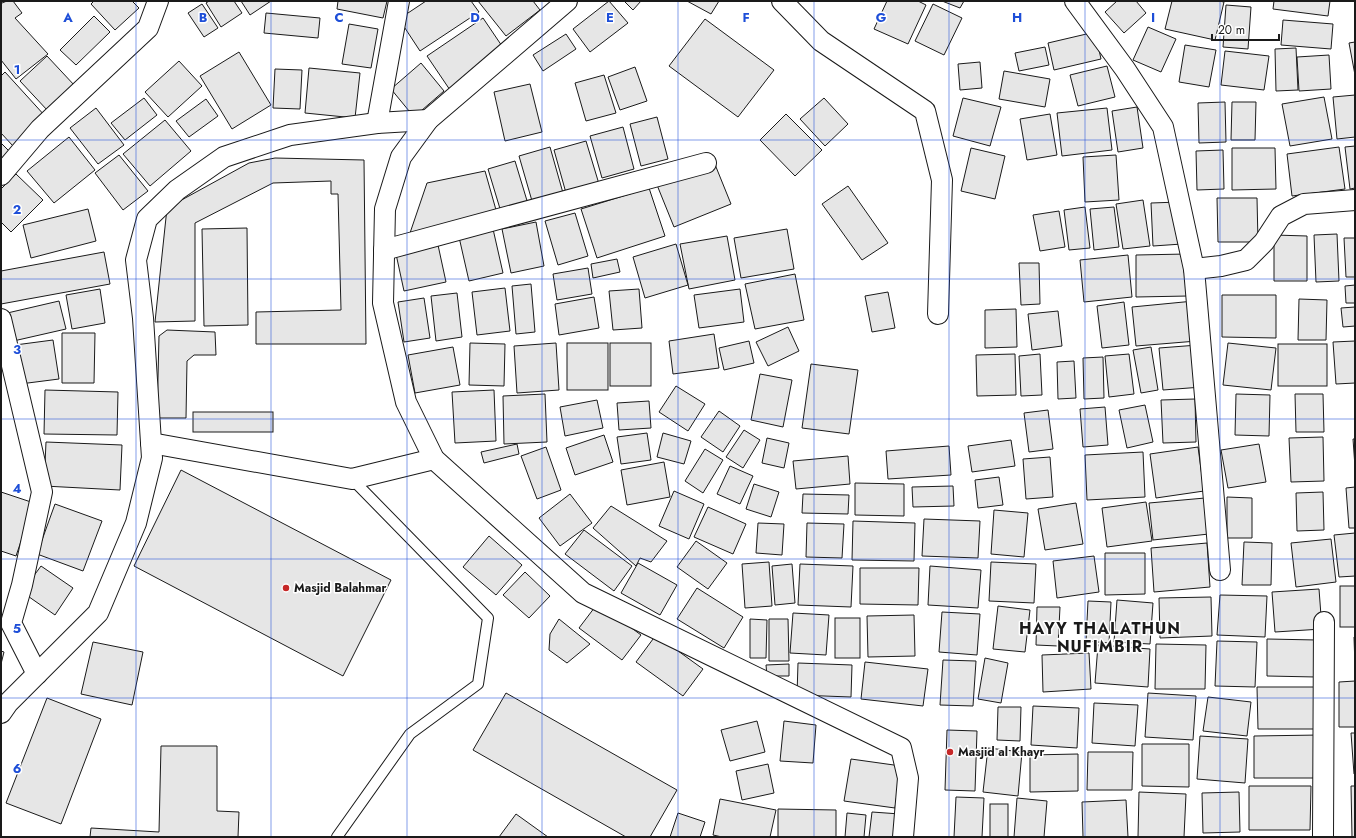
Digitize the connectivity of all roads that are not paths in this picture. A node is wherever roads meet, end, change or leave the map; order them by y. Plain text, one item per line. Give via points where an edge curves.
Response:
1 (158, 1) edge
2 (399, 1) edge
3 (567, 1) edge
4 (782, 1) edge
5 (1075, 1) edge
6 (428, 120) junction
7 (377, 123) junction
8 (706, 163) dead end
9 (1, 175) edge
10 (1355, 200) edge
11 (384, 250) junction
12 (1194, 269) junction
13 (938, 314) dead end
14 (1, 319) edge
15 (151, 443) junction
16 (434, 459) junction
17 (352, 479) junction
18 (1220, 570) dead end
19 (1324, 622) dead end
20 (38, 674) junction
21 (1, 713) edge
22 (337, 837) edge
23 (903, 837) edge
24 (1323, 837) edge

1 - 9 street via 148,28 40,129
2 - 7 street
3 - 6 street
4 - 13 street via 821,41 925,111 942,180
5 - 12 street via 1125,69 1163,127
6 - 7 street
6 - 11 street via 401,157 385,209
7 - 15 street via 290,135 224,157 177,190 147,219 136,260 143,318
8 - 11 street
10 - 12 street via 1304,204 1281,216 1264,242 1246,260
11 - 16 street via 383,303 406,402
12 - 18 street
14 - 20 street via 42,492 11,623
15 - 17 street
15 - 20 street via 152,458 136,523 98,613
16 - 17 street
16 - 23 street via 583,593 901,748 908,778
17 - 22 lane via 488,618 478,684 410,734
19 - 24 street
20 - 21 street via 8,702

